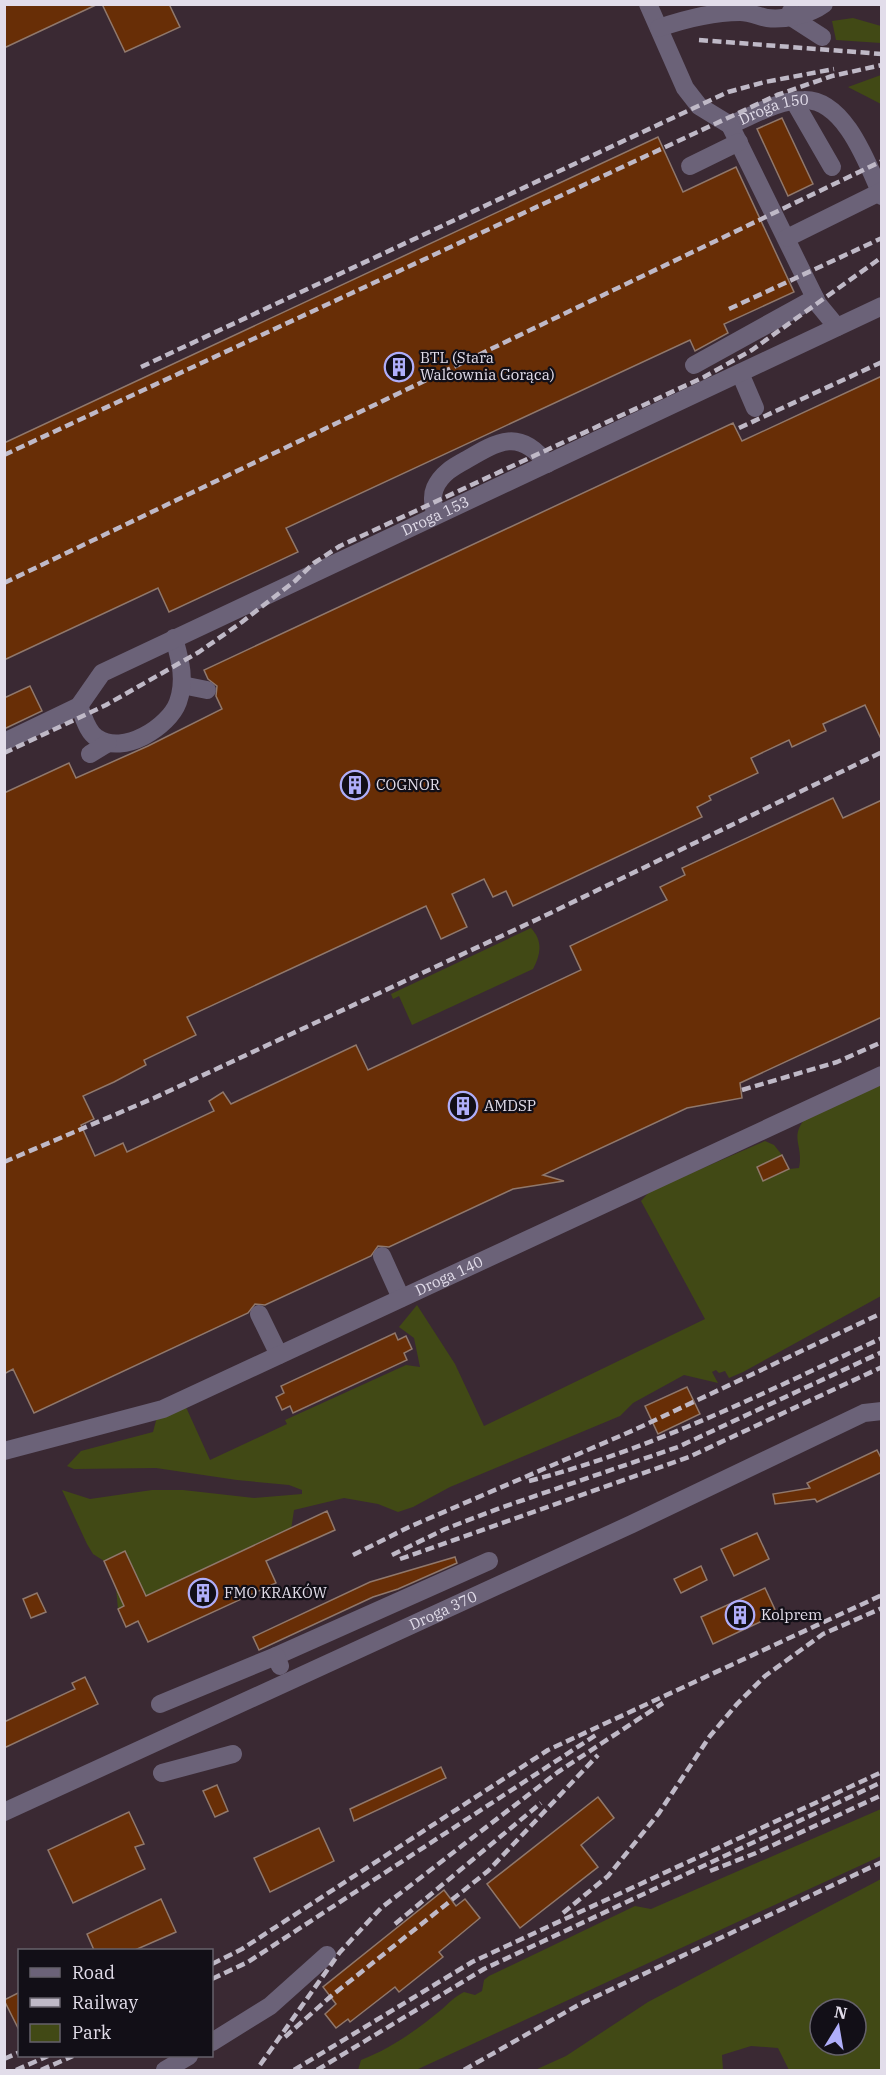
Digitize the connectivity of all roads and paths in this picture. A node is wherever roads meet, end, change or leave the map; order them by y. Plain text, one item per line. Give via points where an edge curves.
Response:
1 (648, 4) edge
2 (824, 4) edge
3 (791, 11) edge
4 (658, 28) junction
5 (822, 37) dead end
6 (794, 101) junction
7 (730, 125) junction
8 (739, 142) junction
9 (690, 166) dead end
10 (832, 167) dead end
11 (881, 193) edge
12 (787, 238) junction
13 (815, 298) junction
14 (882, 306) edge
15 (837, 327) junction
16 (694, 365) dead end
17 (740, 373) junction
18 (755, 408) dead end
19 (547, 464) junction
20 (435, 515) junction
21 (174, 638) junction
22 (182, 685) junction
23 (207, 690) dead end
24 (79, 706) junction
25 (4, 742) edge
26 (108, 743) junction
27 (90, 754) dead end
28 (882, 1075) edge
29 (382, 1256) dead end
30 (401, 1298) junction
31 (259, 1314) dead end
32 (279, 1355) junction
33 (882, 1411) edge
34 (6, 1450) edge
35 (489, 1561) dead end
36 (276, 1656) junction
37 (287, 1681) junction
38 (160, 1704) dead end
39 (233, 1754) dead end
40 (162, 1773) dead end
41 (4, 1812) edge
42 (327, 1955) dead end
43 (213, 2041) edge
44 (186, 2057) edge
45 (165, 2070) edge

1 - 4 lane, Droga 150
2 - 3 lane via 817,9
3 - 4 lane via 768,18 742,12 713,13
3 - 5 lane
4 - 7 lane, Droga 150 via 686,88 699,106
6 - 7 lane, Droga 150
6 - 10 lane
6 - 11 lane, Droga 150 via 825,105 844,121
7 - 8 lane
8 - 9 lane
8 - 12 lane
11 - 12 lane
12 - 13 lane
13 - 15 lane
13 - 16 lane
14 - 15 lane, Droga 153
15 - 17 lane, Droga 153
17 - 18 lane
17 - 19 lane, Droga 153
19 - 20 lane, Droga 153
19 - 20 lane via 527,444 497,442 441,477 432,501
20 - 21 lane, Droga 153
21 - 22 lane via 182,666
21 - 24 lane, Droga 153 via 102,673
22 - 23 lane
22 - 26 lane via 178,704 166,721 134,741
24 - 25 lane, Droga 153
24 - 26 lane via 97,739
26 - 27 lane
28 - 30 lane, Droga 140
29 - 30 lane
30 - 32 lane, Droga 140
31 - 32 lane
32 - 34 lane, Droga 140 via 155,1411
33 - 37 lane, Droga 370 via 864,1413
35 - 36 lane
36 - 37 lane
36 - 38 lane
37 - 41 lane, Droga 370
39 - 40 lane
42 - 43 lane via 270,2006
44 - 45 lane

